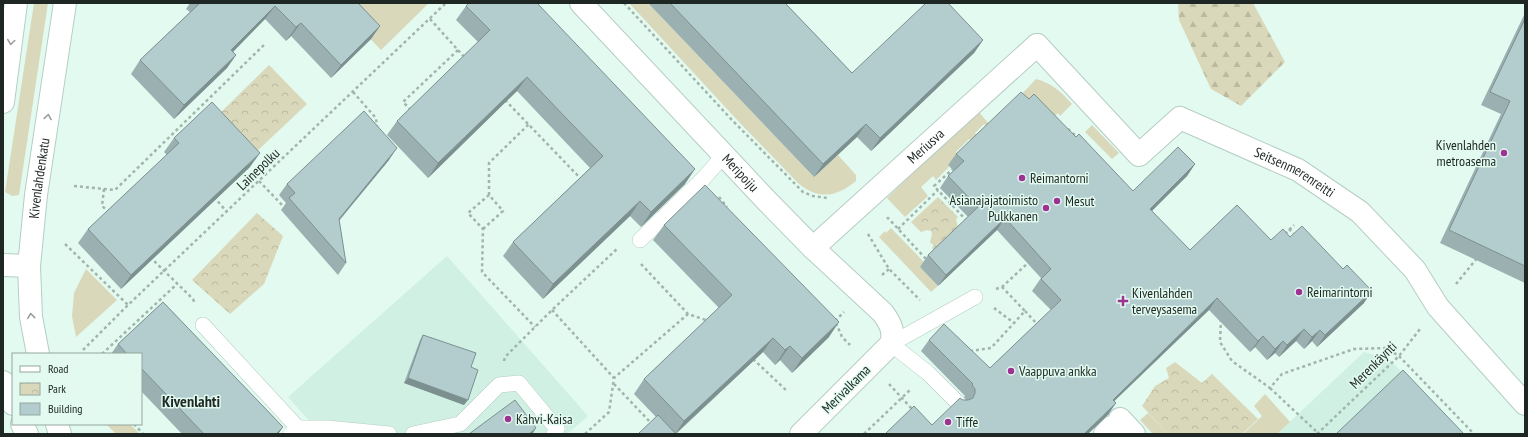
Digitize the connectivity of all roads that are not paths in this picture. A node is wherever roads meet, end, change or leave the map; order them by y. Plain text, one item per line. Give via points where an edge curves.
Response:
1 (16, 3) edge
2 (65, 3) edge
3 (581, 3) edge
4 (1037, 45) joint
5 (3, 102) edge
6 (724, 155) junction
7 (640, 240) road end
8 (813, 248) junction
9 (3, 265) edge
10 (29, 266) junction
11 (975, 297) road end
12 (203, 324) dead end
13 (891, 344) junction
14 (38, 353) edge
15 (3, 382) edge
16 (12, 402) edge
17 (958, 403) edge
18 (1525, 404) edge
19 (22, 425) edge
20 (294, 431) edge
21 (27, 434) edge
22 (389, 434) edge
23 (413, 434) edge
24 (554, 434) edge
25 (800, 434) edge

1 -> 5 street
10 -> 2 street, Kivenlahdenkatu via 36,195
3 - 6 street, Meripoiju
4 - 8 street, Meriusva
4 - 18 street, Seitsenmerenreitti via 1139,155 1180,118 1298,170 1360,212 1415,270 1438,306
6 - 7 lane
6 - 8 street, Meripoiju
8 - 13 street, Meripoiju via 883,313 892,329
9 - 10 street
14 -> 10 street, Kivenlahdenkatu via 31,317
11 - 13 lane
12 - 20 lane
13 - 17 lane via 928,373
13 - 25 street, Merivalkama
15 - 16 street
19 - 21 street
20 - 22 lane via 328,428
23 - 24 lane via 460,424 499,385 520,384 558,429

